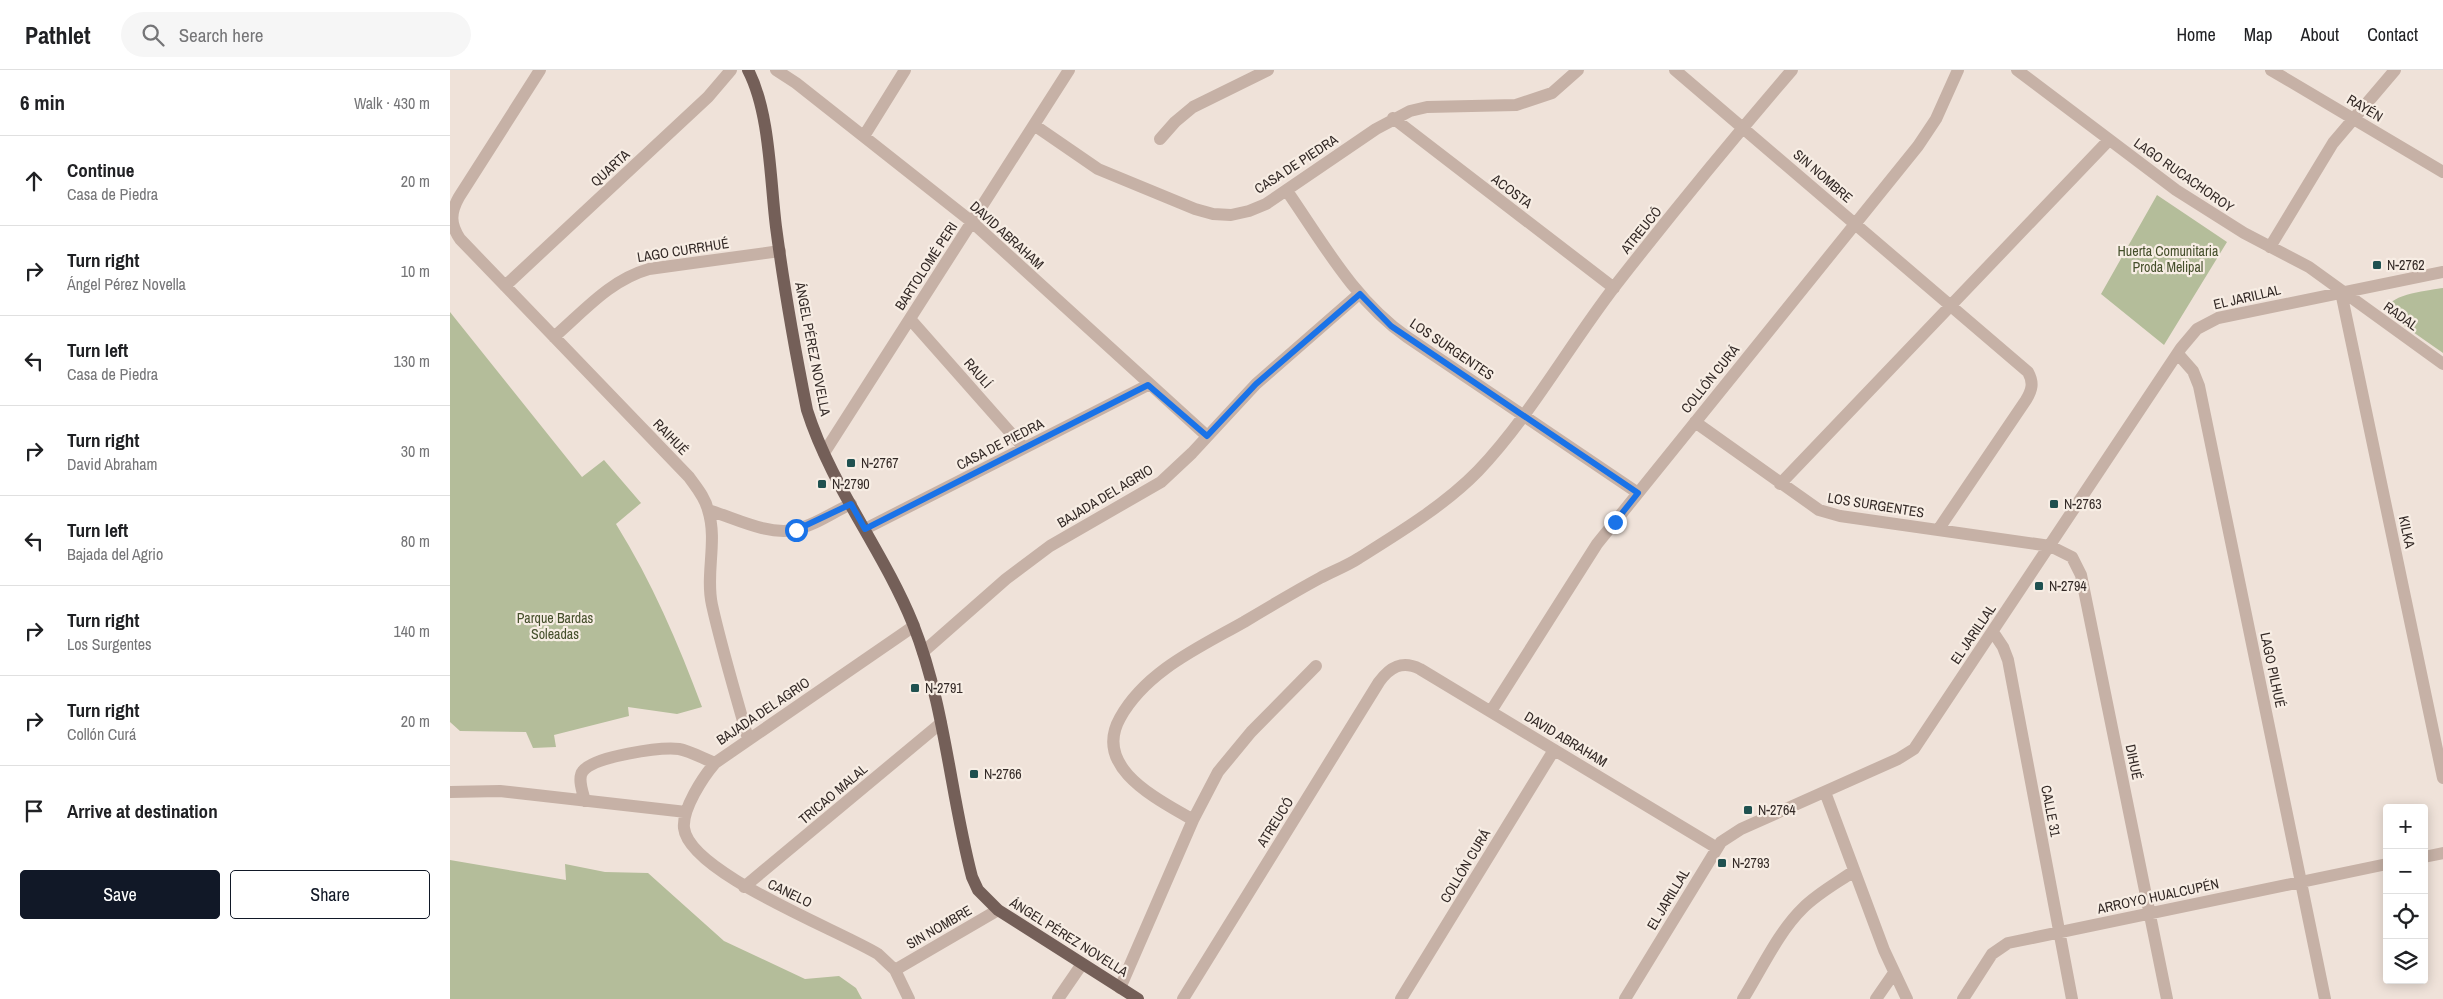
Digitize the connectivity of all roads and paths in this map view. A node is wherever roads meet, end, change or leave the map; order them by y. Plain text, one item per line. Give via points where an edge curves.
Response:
1 (540, 70) edge
2 (731, 70) edge
3 (748, 70) edge
4 (776, 70) edge
5 (905, 70) edge
6 (1069, 70) edge
7 (1268, 70) edge
8 (1578, 70) edge
9 (1675, 70) edge
10 (1792, 70) edge
11 (1958, 70) edge
12 (2017, 70) edge
13 (2271, 70) edge
14 (2395, 70) edge
15 (1393, 118) junction
16 (2352, 118) junction
17 (1034, 125) junction
18 (1742, 128) junction
19 (864, 136) junction
20 (1160, 139) dead end
21 (2109, 140) junction
22 (2443, 172) edge
23 (1286, 191) junction
24 (451, 216) edge
25 (972, 222) junction
26 (1855, 224) junction
27 (2270, 247) junction
28 (780, 251) junction
29 (2443, 272) edge
30 (505, 286) junction
31 (1614, 288) junction
32 (2341, 292) junction
33 (1360, 294) junction
34 (1951, 305) junction
35 (910, 318) junction
36 (554, 337) junction
37 (2178, 354) junction
38 (2443, 364) edge
39 (1148, 385) junction
40 (1523, 416) junction
41 (1695, 422) junction
42 (1207, 436) junction
43 (1024, 448) junction
44 (824, 453) junction
45 (1780, 484) junction
46 (1638, 493) junction
47 (851, 504) junction
48 (708, 510) junction
49 (865, 529) junction
50 (1938, 530) junction
51 (2050, 546) junction
52 (914, 626) junction
53 (1993, 632) junction
54 (923, 652) junction
55 (1316, 666) dead end
56 (1396, 666) joint
57 (1491, 711) junction
58 (941, 723) junction
59 (748, 739) junction
60 (1554, 750) junction
61 (715, 763) junction
62 (2443, 778) edge
63 (450, 792) edge
64 (1824, 792) junction
65 (585, 801) junction
66 (686, 812) junction
67 (1193, 820) junction
68 (684, 829) joint
69 (1717, 848) junction
70 (2443, 853) edge
71 (2428, 856) edge
72 (2383, 865) edge
73 (1854, 872) junction
74 (2301, 882) junction
75 (744, 887) junction
76 (998, 910) junction
77 (2149, 913) junction
78 (2059, 931) junction
79 (1082, 964) junction
80 (895, 970) junction
81 (1894, 973) junction
82 (1120, 988) junction
83 (909, 999) edge
84 (1058, 999) edge
85 (1138, 999) edge
86 (1184, 999) edge
87 (1402, 999) edge
88 (1625, 999) edge
89 (1743, 999) edge
90 (1876, 999) edge
91 (1907, 999) edge
92 (1963, 999) edge
93 (2072, 999) edge
94 (2167, 999) edge
95 (2325, 999) edge

1 - 24 street via 459,197
2 - 30 street, QUARTA via 708,97
3 - 28 main road, ÁNGEL PÉREZ NOVELLA via 762,114
4 - 19 street, DAVID ABRAHAM
5 - 19 street
6 - 17 street, BARTOLOMÉ PERI
7 - 20 street via 1193,107
8 - 15 street, CASA DE PIEDRA via 1552,93 1516,105 1427,107
9 - 18 street, SIN NOMBRE
10 - 18 street, ATREUCÓ
11 - 26 street, COLLÓN CURÁ via 1936,119 1918,146
12 - 21 street, LAGO RUCACHOROY
13 - 16 street, RAYÉN
14 - 16 street
15 - 23 street, CASA DE PIEDRA
15 - 31 street, ACOSTA
16 - 22 street, RAYÉN
16 - 27 street via 2333,143
17 - 23 street, CASA DE PIEDRA via 1098,169 1195,210 1231,215 1258,207
17 - 25 street, BARTOLOMÉ PERI
18 - 26 street, SIN NOMBRE
18 - 31 street, ATREUCÓ
19 - 25 street, DAVID ABRAHAM
21 - 27 street, LAGO RUCACHOROY via 2195,202
21 - 34 street
23 - 33 street, LOS SURGENTES
24 - 30 street, RAIHUÉ via 460,239
25 - 35 street, BARTOLOMÉ PERI
25 - 39 street, DAVID ABRAHAM
26 - 34 street, SIN NOMBRE
26 - 41 street, COLLÓN CURÁ
27 - 32 street, LAGO RUCACHOROY via 2315,271
28 - 36 street, LAGO CURRHUÉ via 634,273 610,287
28 - 44 main road, ÁNGEL PÉREZ NOVELLA via 807,410
29 - 32 street, EL JARILLAL
30 - 36 street, RAIHUÉ
31 - 40 street, ATREUCÓ
32 - 37 street, EL JARILLAL via 2218,318 2197,329
32 - 38 street, RADAL
32 - 62 street, KILKA
33 - 40 street, LOS SURGENTES via 1391,326
33 - 42 street, BAJADA DEL AGRIO via 1256,384
34 - 45 street
34 - 50 street, SIN NOMBRE via 2028,372 2032,387
35 - 43 street, RAULÍ
35 - 44 street, BARTOLOMÉ PERI
36 - 48 street, RAIHUÉ via 689,477
37 - 51 street, EL JARILLAL
37 - 74 street, LAGO PILHUÉ via 2193,371 2199,386
39 - 42 street, DAVID ABRAHAM
39 - 43 street, CASA DE PIEDRA
40 - 46 street, LOS SURGENTES
40 - 67 street, ATREUCÓ via 1455,493 1356,560 1178,660 1136,696 1120,719 1112,739 1115,756 1128,777
41 - 45 street, LOS SURGENTES
41 - 46 street, COLLÓN CURÁ
42 - 54 street, BAJADA DEL AGRIO via 1161,482 1028,561
43 - 49 street, CASA DE PIEDRA
44 - 47 main road, ÁNGEL PÉREZ NOVELLA
45 - 50 street, LOS SURGENTES via 1829,514
46 - 57 street, COLLÓN CURÁ via 1582,565
47 - 48 street via 807,526 786,530 763,527
47 - 49 main road, ÁNGEL PÉREZ NOVELLA
48 - 59 street, RAIHUÉ via 712,605
49 - 52 main road, ÁNGEL PÉREZ NOVELLA
50 - 51 street, LOS SURGENTES
51 - 53 street, EL JARILLAL
51 - 77 street, DIHUÉ via 2072,557 2079,569
52 - 54 main road, ÁNGEL PÉREZ NOVELLA
52 - 59 street, BAJADA DEL AGRIO
53 - 64 street, EL JARILLAL via 1914,748 1898,759
53 - 78 street, CALLE 31 via 2008,660
54 - 58 main road, ÁNGEL PÉREZ NOVELLA
55 - 67 street via 1233,751
56 - 57 street, DAVID ABRAHAM via 1414,666
56 - 86 street, ATREUCÓ via 1379,682
57 - 60 street, DAVID ABRAHAM
58 - 75 street, TRICAO MALAL
58 - 76 main road, ÁNGEL PÉREZ NOVELLA via 972,878 978,890
59 - 61 street, BAJADA DEL AGRIO
60 - 69 street, DAVID ABRAHAM
60 - 87 street, COLLÓN CURÁ
61 - 65 street via 680,749 636,751 582,771 580,778
61 - 66 street, BAJADA DEL AGRIO
63 - 65 street via 500,791
64 - 69 street, EL JARILLAL via 1734,833
64 - 73 street
65 - 66 street
66 - 68 street, BAJADA DEL AGRIO
67 - 82 street
68 - 75 street, CANELO via 692,844
69 - 88 street, EL JARILLAL
70 - 71 street
72 - 74 street, ARROYO HUALCUPÉN
73 - 81 street
73 - 89 street via 1802,908
74 - 77 street, ARROYO HUALCUPÉN
74 - 95 street, LAGO PILHUÉ
75 - 80 street, CANELO via 868,948
76 - 79 main road, ÁNGEL PÉREZ NOVELLA
76 - 80 street, SIN NOMBRE
77 - 78 street, ARROYO HUALCUPÉN
77 - 94 street, DIHUÉ
78 - 92 street, ARROYO HUALCUPÉN via 2014,941 1999,948 1985,963
78 - 93 street, CALLE 31
79 - 82 main road, ÁNGEL PÉREZ NOVELLA
79 - 84 street
80 - 83 street
81 - 90 street
81 - 91 street
82 - 85 main road, ÁNGEL PÉREZ NOVELLA

